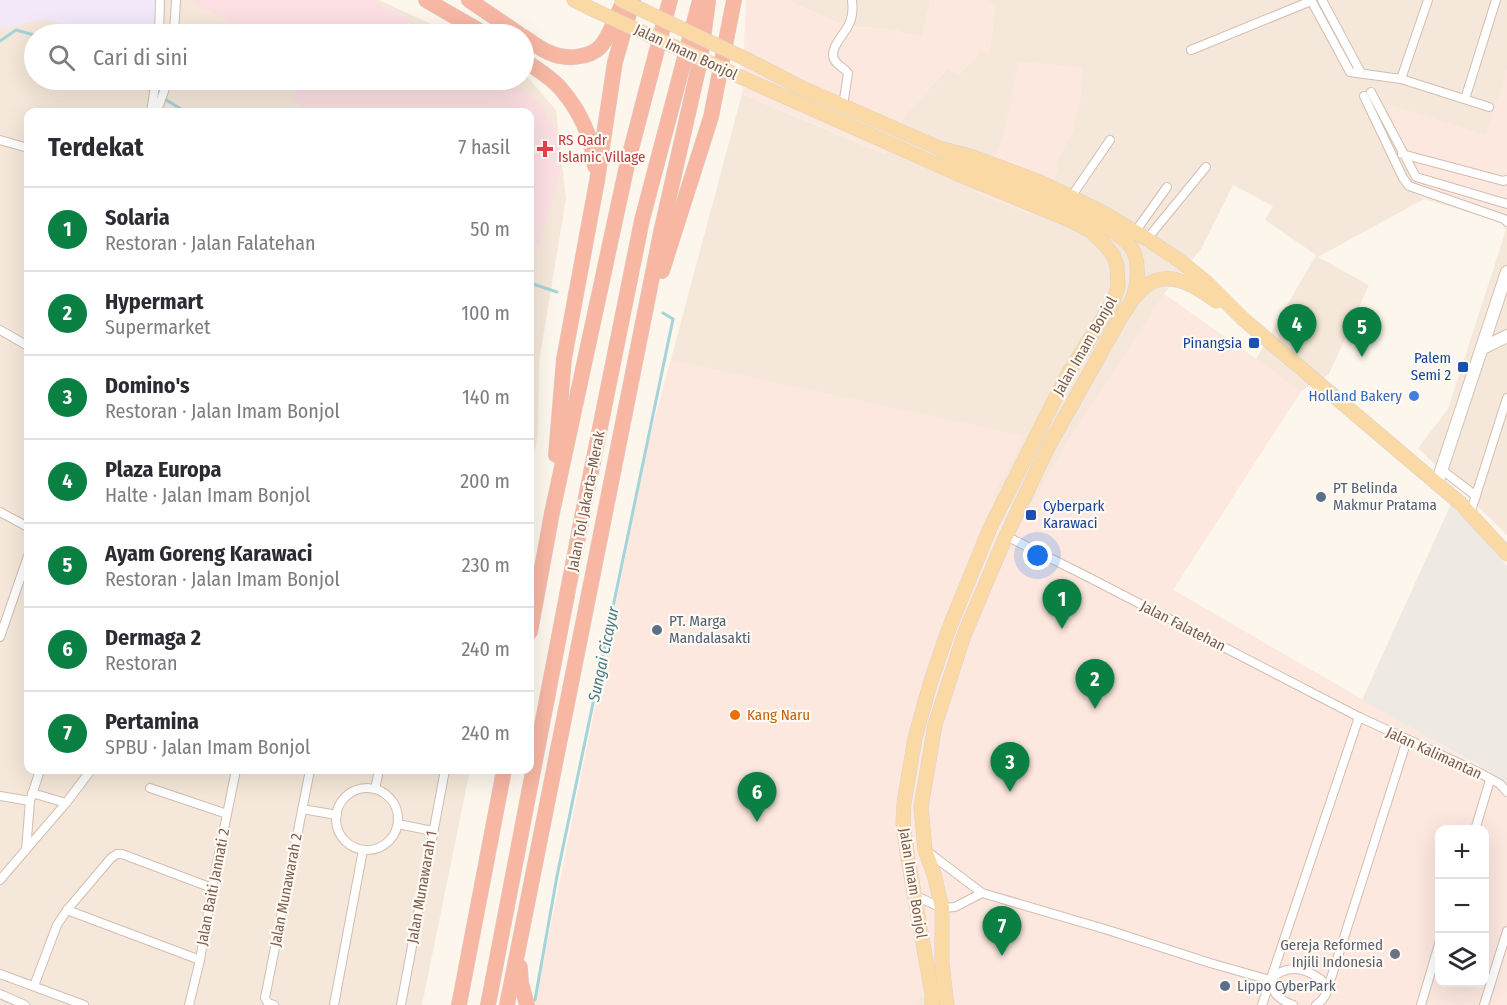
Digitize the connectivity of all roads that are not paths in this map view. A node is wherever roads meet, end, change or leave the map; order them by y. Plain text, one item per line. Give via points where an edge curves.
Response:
1 (160, 0) edge
2 (176, 0) edge
3 (426, 0) edge
4 (469, 0) edge
5 (574, 0) edge
6 (622, 0) edge
7 (633, 0) edge
8 (670, 0) edge
9 (700, 0) edge
10 (708, 0) edge
11 (734, 0) edge
12 (852, 0) edge
13 (1322, 0) edge
14 (1428, 0) edge
15 (1496, 0) edge
16 (1311, 1) edge
17 (159, 24) edge
18 (175, 24) edge
19 (468, 24) edge
20 (504, 24) edge
21 (1338, 31) junction
22 (1329, 35) junction
23 (534, 43) edge
24 (1191, 50) dead end
25 (534, 68) edge
26 (1361, 73) junction
27 (1401, 79) junction
28 (158, 90) edge
29 (1465, 99) junction
30 (843, 106) junction
31 (1489, 107) dead end
32 (154, 108) edge
33 (0, 140) edge
34 (1110, 140) dead end
35 (936, 146) junction
36 (24, 147) edge
37 (1403, 154) junction
38 (1394, 158) junction
39 (927, 161) junction
40 (1206, 167) dead end
41 (1507, 180) edge
42 (597, 181) junction
43 (1167, 187) dead end
44 (1071, 197) junction
45 (1507, 204) edge
46 (1507, 222) edge
47 (1141, 236) junction
48 (1507, 272) edge
49 (1133, 299) junction
50 (1243, 319) junction
51 (0, 330) edge
52 (1507, 336) edge
53 (24, 344) edge
54 (1483, 348) junction
55 (632, 375) junction
56 (1507, 398) edge
57 (1439, 477) junction
58 (1476, 496) junction
59 (0, 512) edge
60 (552, 513) junction
61 (1470, 513) junction
62 (24, 525) edge
63 (1006, 536) junction
64 (1507, 554) edge
65 (24, 568) edge
66 (534, 610) edge
67 (948, 631) junction
68 (964, 635) junction
69 (0, 637) edge
70 (1359, 717) junction
71 (1407, 742) junction
72 (534, 768) edge
73 (39, 774) edge
74 (88, 774) edge
75 (235, 774) edge
76 (309, 774) edge
77 (378, 774) edge
78 (444, 774) edge
79 (503, 774) edge
80 (533, 774) edge
81 (1490, 781) junction
82 (150, 788) dead end
83 (1505, 788) edge
84 (375, 789) junction
85 (0, 796) edge
86 (31, 797) junction
87 (66, 803) junction
88 (302, 808) junction
89 (227, 814) junction
90 (336, 815) junction
91 (398, 824) junction
92 (1476, 825) edge
93 (433, 831) junction
94 (363, 849) junction
95 (26, 850) junction
96 (925, 850) junction
97 (0, 880) edge
98 (212, 888) junction
99 (982, 893) junction
100 (914, 895) junction
101 (942, 908) junction
102 (67, 910) junction
103 (1507, 932) edge
104 (520, 938) junction
105 (1435, 958) edge
106 (200, 960) junction
107 (0, 974) edge
108 (1270, 980) junction
109 (33, 986) junction
110 (0, 994) edge
111 (1326, 994) junction
112 (25, 1005) edge
113 (84, 1005) edge
114 (189, 1005) edge
115 (274, 1005) edge
116 (334, 1005) edge
117 (401, 1005) edge
118 (459, 1005) edge
119 (488, 1005) edge
120 (507, 1005) edge
121 (527, 1005) edge
122 (932, 1005) edge
123 (947, 1005) edge
124 (1262, 1005) edge
125 (1293, 1005) edge
126 (1316, 1005) edge
127 (1322, 1005) edge
128 (1421, 1005) edge
129 (1484, 1005) edge

1 - 17 street
2 - 18 street
3 - 19 highway
4 - 20 highway
5 - 39 main road, Jalan Imam Bonjol, bridge
6 - 23 highway via 613,26 595,52 563,57
6 - 30 main road, Jalan Imam Bonjol, bridge
7 - 42 highway via 615,62
8 - 60 highway, Jalan Tol Jakarta–Merak via 627,165
9 - 72 highway, Jalan Tol Jakarta–Merak via 642,220
10 - 55 highway via 700,61
11 - 55 highway via 711,117
12 - 30 street via 850,23 832,57 848,73
13 - 21 street
14 - 27 street
15 - 29 street
16 - 22 street
16 - 24 street
21 - 22 street
21 - 26 street
22 - 26 street via 1350,72
25 - 42 highway via 560,87 584,124
26 - 27 street
27 - 29 street
28 - 32 street
29 - 31 street
30 - 35 main road, Jalan Imam Bonjol
33 - 36 street
34 - 44 street
35 - 39 main road
35 - 44 main road, Jalan Imam Bonjol via 1040,182
35 - 49 main road via 964,164 1036,193 1127,241 1134,252 1137,272
37 - 38 street
37 - 38 street via 1368,94
37 - 41 street
37 - 45 street via 1416,177
38 - 46 street via 1409,186
39 - 67 main road, Jalan Imam Bonjol via 1091,231 1113,255 1118,287 1113,302 1066,377 990,528
40 - 47 street
42 - 60 highway via 564,359
43 - 47 street
44 - 47 main road, Jalan Imam Bonjol
47 - 50 main road, Jalan Imam Bonjol via 1205,281
48 - 54 street
49 - 50 main road via 1146,285 1160,279 1177,279
49 - 63 main road, Jalan Imam Bonjol via 1048,447
50 - 57 main road, Jalan Imam Bonjol
51 - 53 street
52 - 54 street
54 - 57 street
55 - 104 highway
56 - 58 street
57 - 58 street
57 - 61 main road, Jalan Imam Bonjol
58 - 61 street
59 - 62 street
60 - 66 highway, Jalan Tol Jakarta–Merak
61 - 64 main road, Jalan Imam Bonjol
63 - 68 main road, Jalan Imam Bonjol
63 - 70 street, Jalan Falatehan
65 - 69 street
67 - 68 main road
67 - 100 main road, Jalan Imam Bonjol via 915,738 904,803 904,831
68 - 96 main road, Jalan Imam Bonjol via 935,725 921,807
70 - 71 street, Jalan Kalimantan
70 - 108 street
71 - 81 street, Jalan Kalimantan
71 - 111 street
73 - 86 street
74 - 87 street
75 - 89 street, Jalan Baiti Jannati 2
76 - 88 street, Jalan Munawarah 2
77 - 84 street
78 - 93 street, Jalan Munawarah 1
79 - 118 highway
80 - 119 highway, Jalan Tol Jakarta–Merak
81 - 83 street, Jalan Kalimantan
81 - 92 street
82 - 89 street
84 - 90 street via 362,788 350,793
84 - 91 street via 393,802
85 - 86 street
86 - 87 street
86 - 95 street
87 - 95 street
88 - 90 street
88 - 115 street, Jalan Munawarah 2 via 265,998
89 - 98 street, Jalan Baiti Jannati 2
90 - 94 street via 342,838
91 - 93 street
91 - 94 street via 389,841
93 - 117 street, Jalan Munawarah 1
94 - 116 street
95 - 97 street
96 - 99 street
96 - 101 main road, Jalan Imam Bonjol
98 - 102 street via 117,854
98 - 106 street, Jalan Baiti Jannati 2
99 - 101 street via 955,907
99 - 108 street
100 - 101 street
100 - 122 main road, Jalan Imam Bonjol
101 - 123 main road, Jalan Imam Bonjol
102 - 106 street
102 - 109 street via 57,925
103 - 129 street
104 - 120 highway
104 - 121 highway via 521,983
105 - 128 street
106 - 114 street, Jalan Baiti Jannati 2
107 - 109 street
108 - 111 street via 1283,971 1306,971 1324,983
108 - 124 street
108 - 125 street via 1272,990
109 - 113 street
110 - 112 street
111 - 126 street
111 - 127 street

